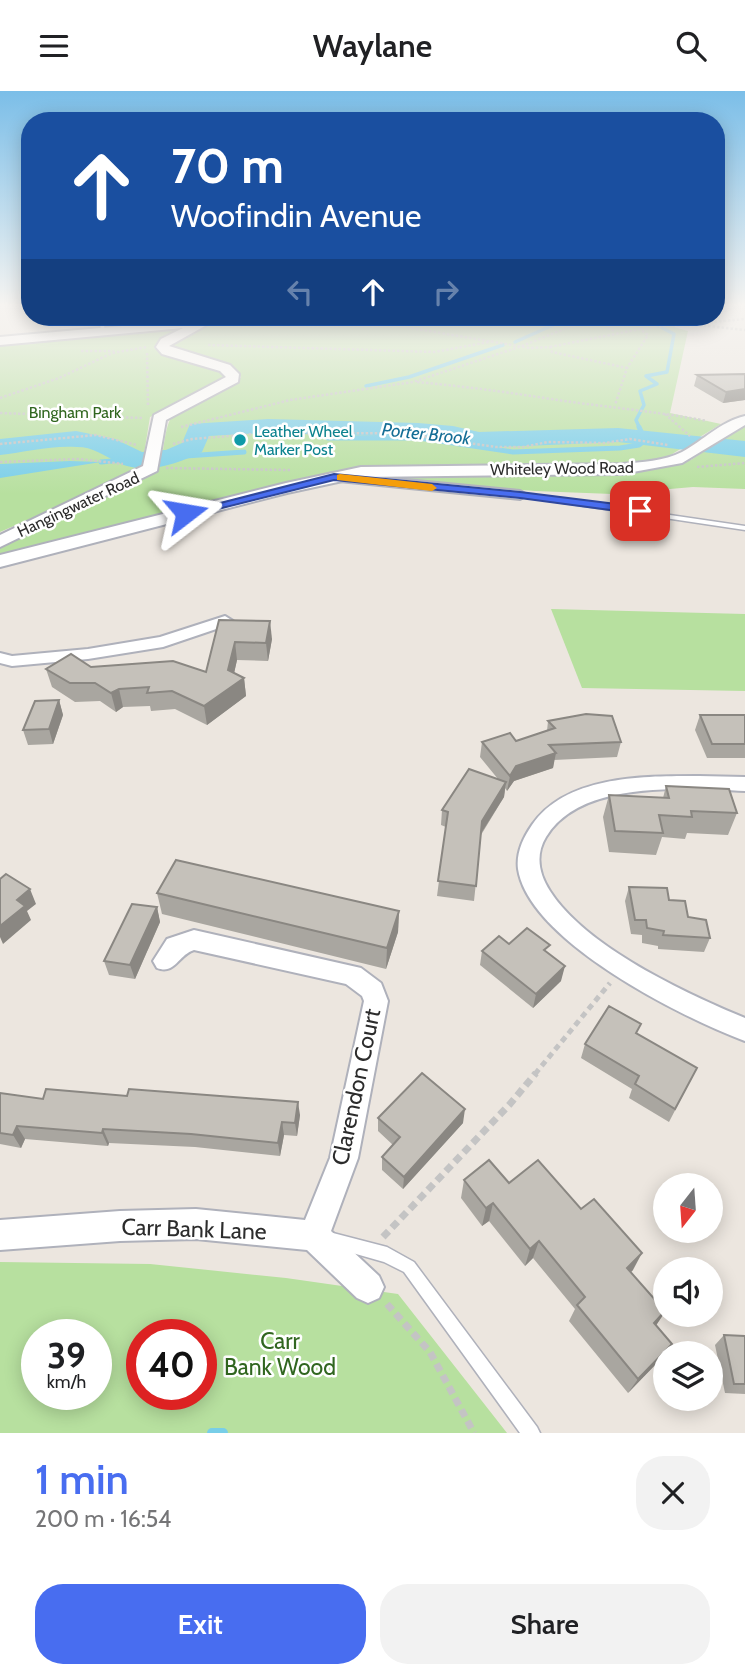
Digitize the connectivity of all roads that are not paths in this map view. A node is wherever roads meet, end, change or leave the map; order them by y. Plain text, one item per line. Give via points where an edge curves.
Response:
1 (224, 369) edge
2 (745, 420) edge
3 (334, 477) junction
4 (520, 495) joint
5 (745, 528) edge
6 (0, 542) edge
7 (0, 561) edge
8 (225, 621) edge
9 (0, 658) edge
10 (745, 783) edge
11 (165, 961) dead end
12 (745, 1030) edge
13 (0, 1235) edge
14 (314, 1236) junction
15 (368, 1287) road end
16 (531, 1433) edge

1 - 6 street, Hangingwater Road via 233,379 159,418 153,456
2 - 3 street, Whiteley Wood Road via 678,459 653,466 383,470
3 - 4 street
3 - 7 street, Whiteley Wood Road
4 - 5 lane
8 - 9 street via 163,642 88,654 12,661
10 - 12 street via 685,782 606,792 557,810 535,837 528,854 530,874 560,919 622,969 666,995
11 - 14 street, Clarendon Court via 174,946 194,940 352,975 372,990 376,1001 344,1158
13 - 14 street, Carr Bank Lane via 196,1224
14 - 15 street
14 - 16 lane via 370,1250 410,1267

